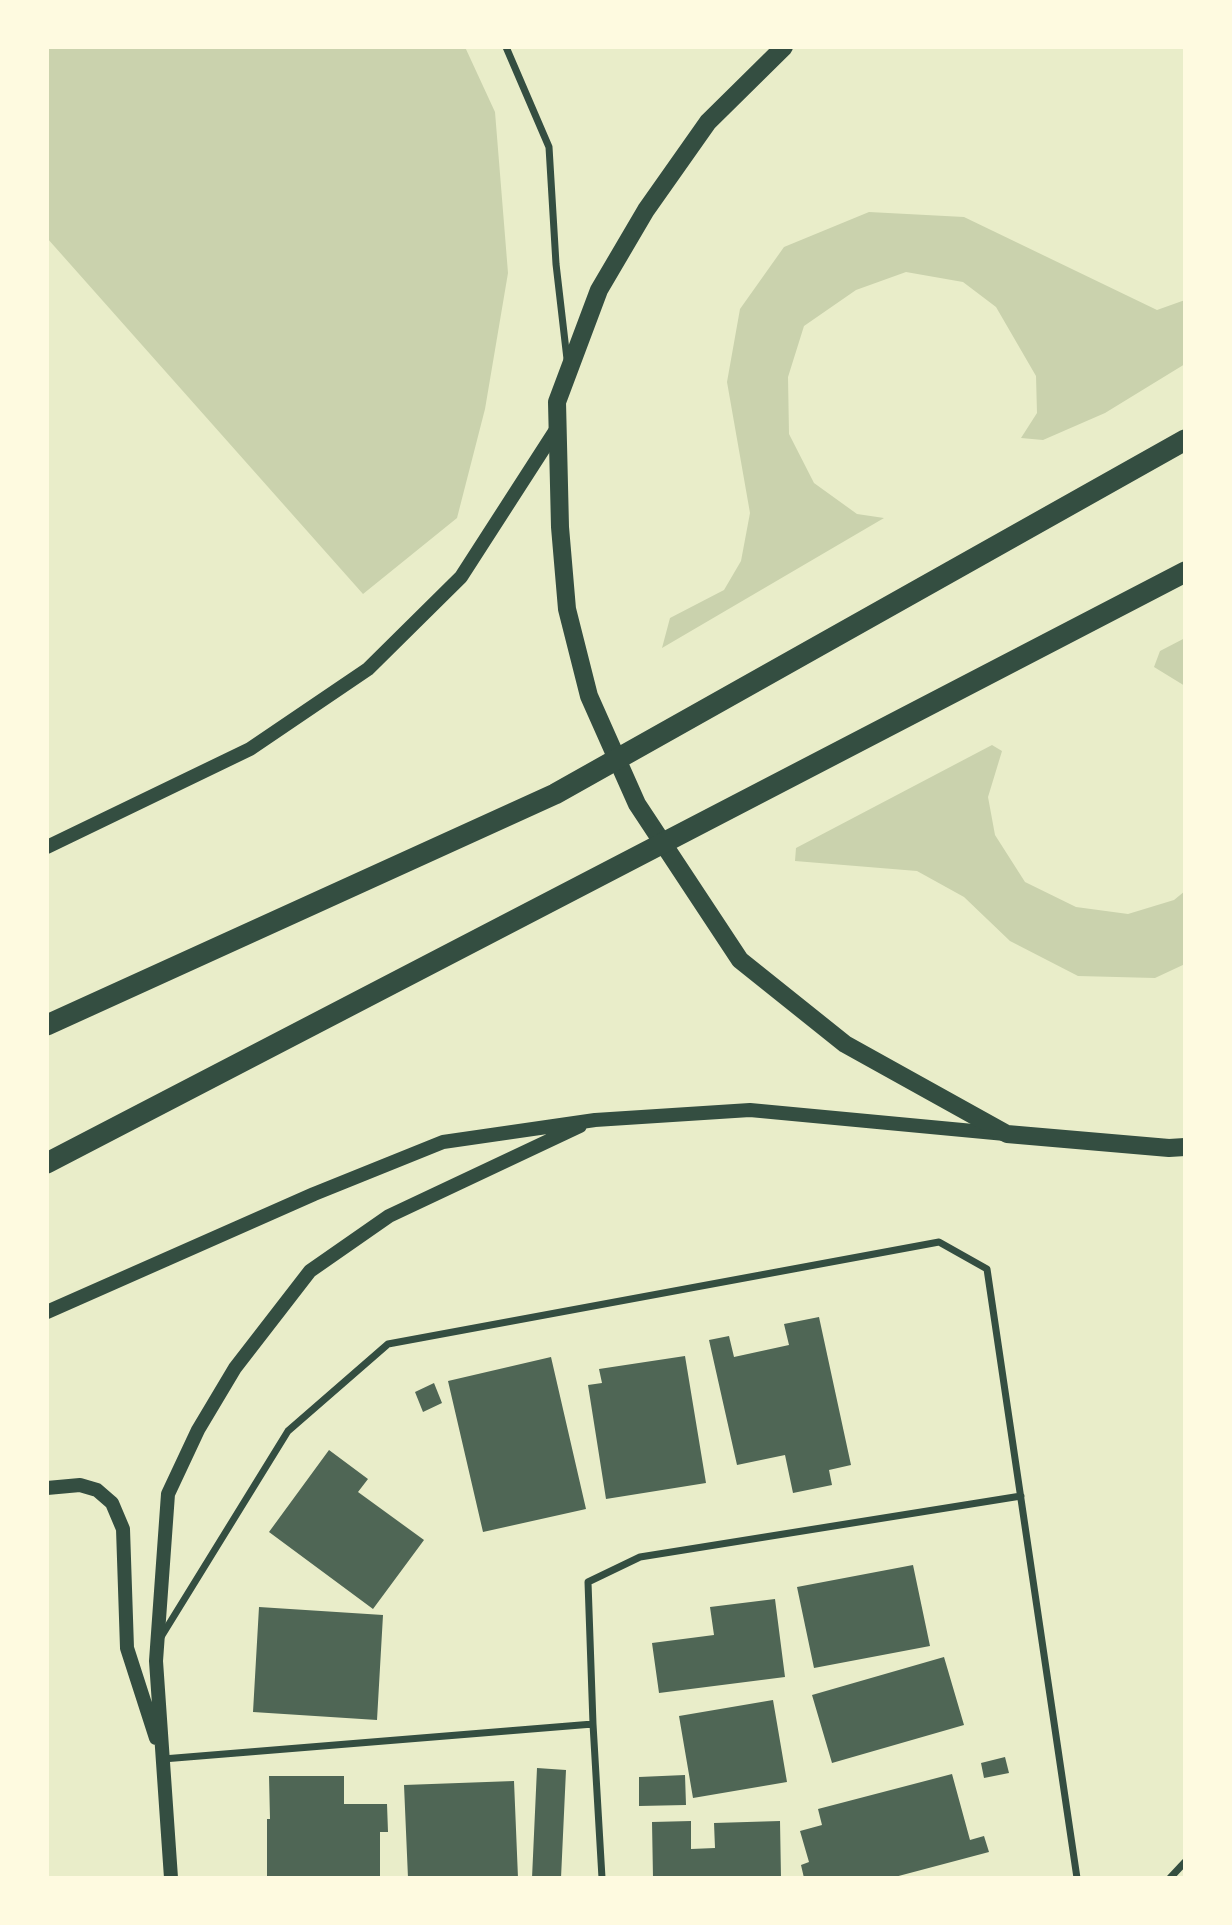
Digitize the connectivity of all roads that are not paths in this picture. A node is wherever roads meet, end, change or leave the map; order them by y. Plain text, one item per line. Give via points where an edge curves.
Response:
1 (506, 47) edge
2 (784, 47) edge
3 (569, 369) junction
4 (557, 428) junction
5 (1185, 440) edge
6 (1185, 572) edge
7 (47, 847) edge
8 (47, 1025) edge
9 (595, 1120) junction
10 (1007, 1134) junction
11 (1185, 1147) edge
12 (47, 1163) edge
13 (47, 1312) edge
14 (47, 1488) edge
15 (1021, 1496) junction
16 (157, 1644) junction
17 (593, 1724) junction
18 (163, 1759) junction
19 (1185, 1862) edge
20 (171, 1878) edge
21 (602, 1878) edge
22 (1077, 1878) edge
23 (1170, 1878) edge

1 - 3 street via 549,148
2 - 3 main road via 708,122 646,211 599,290
3 - 4 main road via 557,402
4 - 7 main road via 461,577 368,669 250,748
4 - 10 main road via 567,608 589,696 637,804 740,960 845,1044
5 - 8 highway via 555,794
6 - 12 highway
9 - 10 main road via 750,1111
9 - 13 main road via 443,1142
9 - 16 main road via 389,1216 310,1271 235,1368 198,1430 168,1494
10 - 11 main road
14 - 18 main road via 80,1485 97,1490 112,1503 123,1529 127,1648
15 - 16 street via 987,1269 939,1242 388,1344 288,1431
15 - 17 street via 640,1557 588,1582
15 - 22 street
16 - 18 main road
17 - 18 street
17 - 21 street
18 - 20 main road
19 - 23 street

